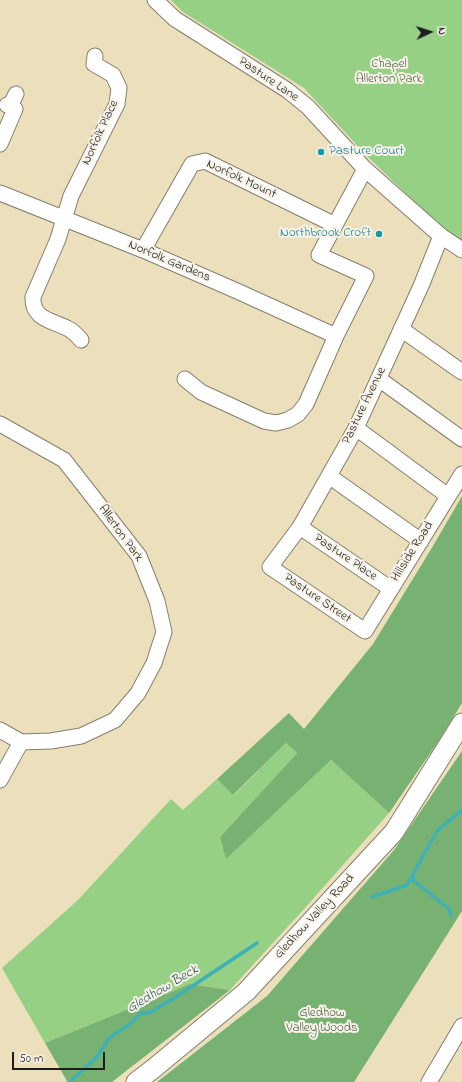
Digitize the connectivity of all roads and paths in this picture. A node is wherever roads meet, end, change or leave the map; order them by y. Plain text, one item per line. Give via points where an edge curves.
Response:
1 (155, 0) edge
2 (95, 56) dead end
3 (11, 102) dead end
4 (0, 144) edge
5 (365, 169) junction
6 (0, 193) edge
7 (64, 218) junction
8 (335, 225) junction
9 (440, 236) junction
10 (143, 250) junction
11 (462, 250) edge
12 (401, 329) junction
13 (336, 336) junction
14 (81, 340) dead end
15 (462, 372) edge
16 (185, 379) dead end
17 (379, 379) junction
18 (0, 424) edge
19 (356, 428) junction
20 (462, 439) edge
21 (462, 474) edge
22 (329, 476) junction
23 (448, 496) junction
24 (300, 527) junction
25 (421, 541) junction
26 (270, 567) joint
27 (391, 589) junction
28 (365, 631) joint
29 (462, 723) edge
30 (0, 730) edge
31 (21, 742) junction
32 (0, 780) edge
33 (462, 1026) edge
34 (136, 1082) edge
35 (429, 1082) edge

1 - 5 street, Pasture Lane via 175,19 287,90 308,107
2 - 7 street, Norfolk Place via 94,64 113,75 119,88 117,104 71,196
3 - 4 street via 15,108
5 - 8 street
5 - 9 street, Pasture Lane
6 - 7 street, Norfolk Gardens
7 - 10 street, Norfolk Gardens
7 - 14 street via 58,239 33,297 33,303 41,317 68,328
8 - 10 street, Norfolk Mount via 205,161 192,164
8 - 13 street via 319,255 366,276
9 - 11 street, Pasture Lane
9 - 12 street, Pasture Avenue
10 - 13 street, Norfolk Gardens
12 - 15 street
12 - 17 street, Pasture Avenue
13 - 16 street via 306,404 298,414 288,420 276,423 264,421 202,392
17 - 19 street, Pasture Avenue
17 - 20 street
18 - 31 street, Allerton Park via 64,460 140,556 157,601 164,632 154,664 138,693 115,720 81,736
19 - 22 street, Pasture Avenue
19 - 23 street
21 - 23 street, Hillside Road
22 - 24 street, Pasture Avenue
22 - 25 street
23 - 25 street, Hillside Road
24 - 26 street, Pasture Avenue
24 - 27 street, Pasture Place
25 - 27 street, Hillside Road
26 - 28 street, Pasture Street
27 - 28 street, Hillside Road
29 - 34 street, Gledhow Valley Road via 394,832 246,992
30 - 31 street
31 - 32 street
33 - 35 street

